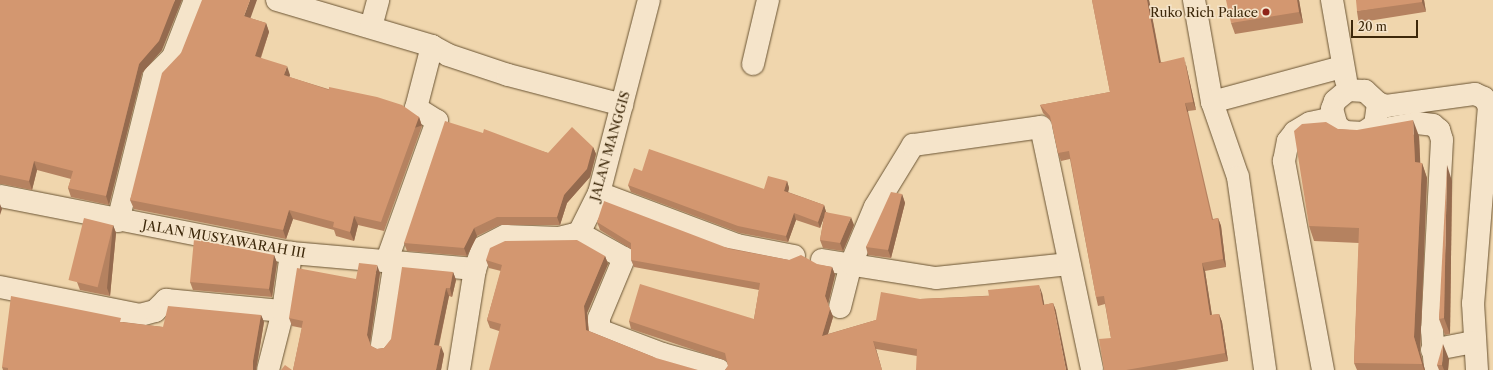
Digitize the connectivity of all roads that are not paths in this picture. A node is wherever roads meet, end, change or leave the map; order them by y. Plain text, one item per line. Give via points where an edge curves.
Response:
1 (196, 0) edge
2 (277, 0) edge
3 (378, 0) edge
4 (649, 0) edge
5 (768, 0) edge
6 (1194, 0) edge
7 (1332, 0) edge
8 (311, 4) edge
9 (371, 27) junction
10 (432, 46) junction
11 (753, 64) dead end
12 (1342, 67) junction
13 (1348, 90) junction
14 (1212, 102) junction
15 (1378, 103) junction
16 (622, 104) junction
17 (1333, 118) junction
18 (1363, 134) junction
19 (599, 193) junction
20 (0, 196) edge
21 (118, 221) junction
22 (579, 233) junction
23 (291, 253) junction
24 (794, 256) edge
25 (391, 260) junction
26 (822, 260) dead end
27 (852, 264) junction
28 (1069, 264) junction
29 (474, 269) junction
30 (0, 287) edge
31 (840, 306) dead end
32 (283, 311) junction
33 (1473, 342) junction
34 (382, 345) dead end
35 (1433, 360) edge
36 (268, 370) edge
37 (459, 370) edge
38 (719, 370) edge
39 (1092, 370) edge
40 (1264, 370) edge
41 (1323, 370) edge
42 (1477, 370) edge

1 - 21 street via 173,57 154,76
2 - 8 street
3 - 9 street
4 - 16 street, JALAN MANGGIS
5 - 11 street
6 - 14 street
7 - 12 street
8 - 9 street
9 - 10 street
10 - 16 street via 448,55 508,75
10 - 25 street via 416,108 437,121
12 - 13 street
12 - 14 street
13 - 15 street via 1365,91
13 - 17 street via 1334,101
14 - 40 street via 1238,177
15 - 18 street via 1375,125
15 - 33 street via 1386,106 1475,94 1484,98 1489,106
16 - 19 street, JALAN MANGGIS
17 - 18 street via 1344,132
17 - 41 street via 1310,123 1295,132 1288,141 1284,161
18 - 35 street via 1417,124 1433,125 1439,130 1442,140
19 - 22 street, JALAN MANGGIS
19 - 24 street via 737,245
20 - 21 street, JALAN MUSYAWARAH III
21 - 23 street, JALAN MUSYAWARAH III
22 - 29 street via 560,238 505,236 492,240 483,247
22 - 38 street via 624,258 599,318 598,330 663,354
23 - 25 street, JALAN MUSYAWARAH III
23 - 32 street
25 - 29 street, JALAN MUSYAWARAH III
25 - 34 street
26 - 27 street
27 - 28 street via 946,278
27 - 28 street via 875,207 913,145 1040,127
27 - 31 street
28 - 39 street
29 - 37 street
30 - 32 street via 140,315 155,311 166,300
32 - 36 street
33 - 35 street
33 - 42 street

